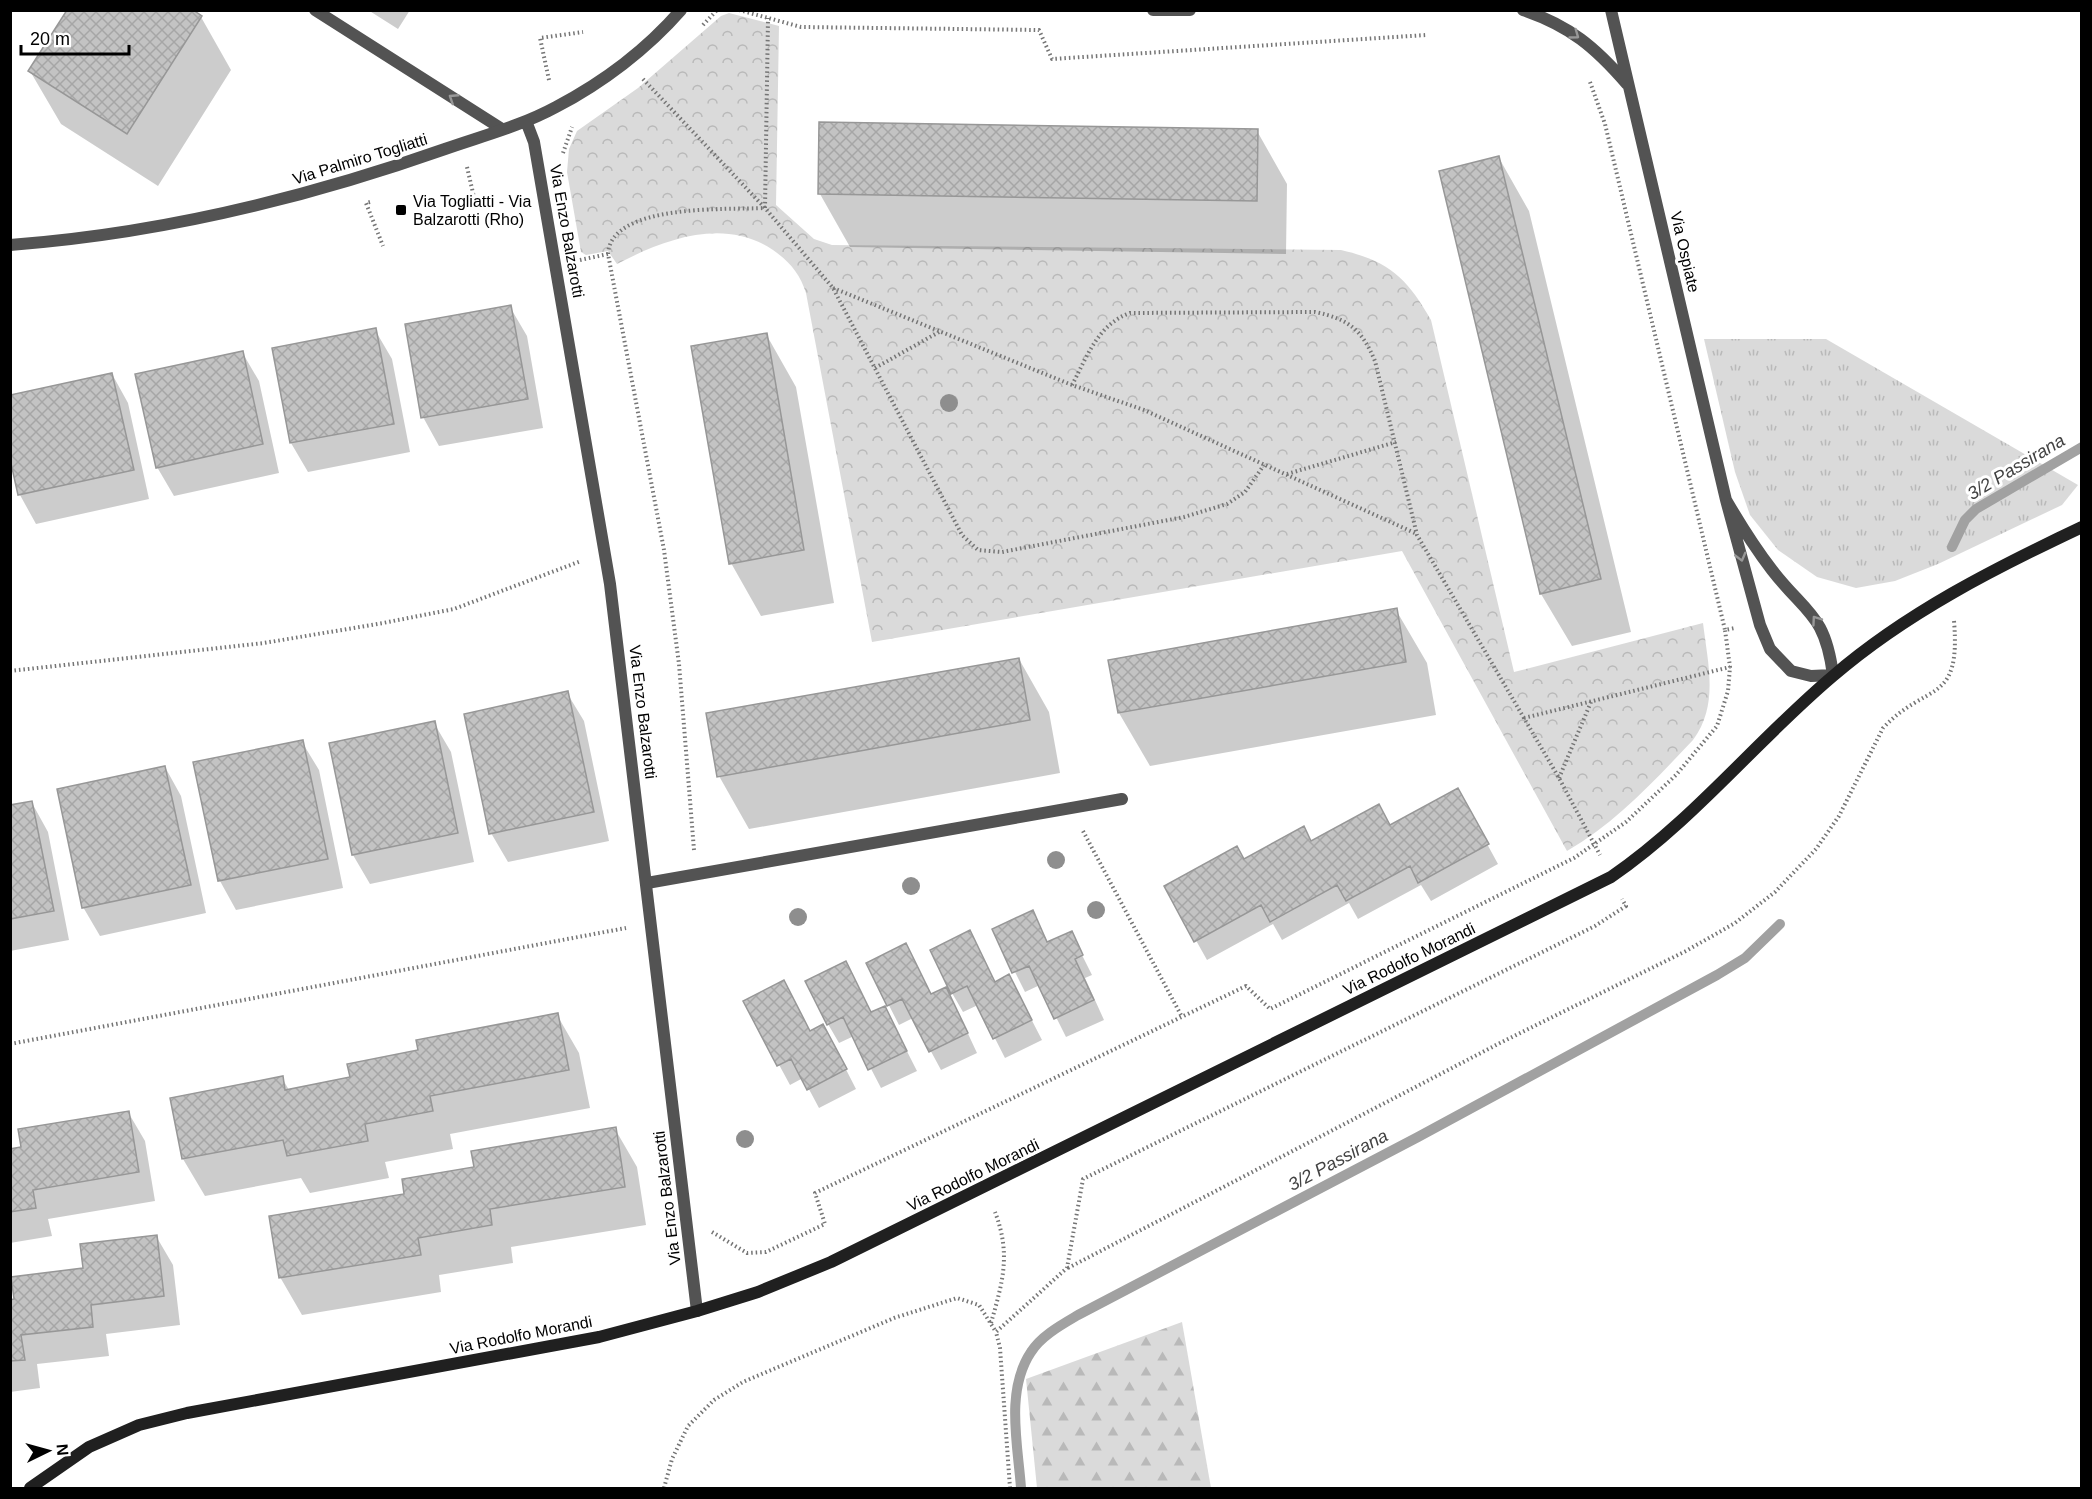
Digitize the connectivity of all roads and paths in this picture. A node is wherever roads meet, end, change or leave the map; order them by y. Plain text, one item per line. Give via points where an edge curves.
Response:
1 (315, 10) edge
2 (681, 10) edge
3 (717, 10) edge
4 (740, 10) edge
5 (1153, 10) edge
6 (1190, 10) edge
7 (1522, 10) edge
8 (1611, 10) edge
9 (768, 18) junction
10 (701, 26) dead end
11 (583, 32) dead end
12 (1426, 35) dead end
13 (651, 70) dead end
14 (1586, 72) dead end
15 (642, 78) junction
16 (549, 80) dead end
17 (633, 84) dead end
18 (1630, 87) junction
19 (526, 121) junction
20 (574, 123) dead end
21 (502, 129) junction
22 (562, 159) dead end
23 (458, 170) dead end
24 (378, 199) dead end
25 (476, 206) dead end
26 (765, 208) junction
27 (10, 244) edge
28 (383, 246) dead end
29 (608, 254) junction
30 (576, 261) dead end
31 (833, 288) junction
32 (939, 331) junction
33 (875, 368) junction
34 (1072, 385) junction
35 (1396, 442) junction
36 (1264, 465) junction
37 (1287, 474) junction
38 (1726, 500) junction
39 (2082, 527) edge
40 (1417, 535) junction
41 (605, 552) junction
42 (1952, 594) junction
43 (1759, 622) junction
44 (1725, 630) junction
45 (1730, 667) junction
46 (10, 671) edge
47 (1833, 675) junction
48 (1591, 702) junction
49 (1524, 718) junction
50 (1559, 778) junction
51 (1122, 799) dead end
52 (1072, 833) dead end
53 (1594, 844) junction
54 (696, 874) junction
55 (647, 883) junction
56 (1620, 896) dead end
57 (652, 923) junction
58 (1182, 1017) junction
59 (10, 1044) edge
60 (995, 1212) dead end
61 (708, 1231) dead end
62 (1067, 1268) junction
63 (697, 1311) junction
64 (991, 1324) junction
65 (996, 1332) junction
66 (30, 1488) edge
67 (664, 1488) edge
68 (1010, 1488) edge

21 -> 1 street
2 - 19 street, Via Palmiro Togliatti via 633,56 592,85
3 - 10 path
4 - 9 path
5 - 6 street
7 -> 18 street via 1571,30 1602,55
8 - 18 street, Via Ospiate
9 - 12 path via 801,27 1039,30 1052,58
9 - 26 path
11 - 16 path via 540,38
13 - 15 path
14 - 44 path via 1605,124
15 - 17 path
15 - 26 path
18 - 38 street, Via Ospiate
19 - 21 street, Via Palmiro Togliatti
19 - 41 street, Via Enzo Balzarotti via 534,142 561,289
20 - 22 path
21 - 27 street, Via Palmiro Togliatti via 347,182 261,204 109,233
23 - 25 path via 467,166
24 - 28 path via 366,203
26 - 29 path via 654,214 623,229 612,239
26 - 31 path
29 - 30 path
29 - 54 path via 664,550
31 - 32 path
31 - 33 path
32 - 33 path
32 - 34 path
33 - 36 path via 962,535 978,550 1002,552 1195,514 1227,504 1245,492
34 - 35 path via 1101,332 1114,318 1130,313 1315,312 1337,317 1367,342
34 - 36 path via 1144,410
35 - 37 path
35 - 40 path
36 - 37 path
37 - 40 path
38 -> 43 street, Via Ospiate
47 -> 38 street, Via Ospiate via 1830,648 1821,626 1773,572
39 - 42 street
40 - 49 path
41 - 46 path via 453,609 264,643
41 - 55 street, Via Enzo Balzarotti
42 - 47 street
42 - 62 path via 1956,644 1952,674 1940,688 1893,717 1883,728 1839,816 1816,849 1775,892 1735,923
43 - 44 path
43 - 47 street, Via Ospiate via 1770,649 1791,671 1811,676
44 - 45 path
45 - 48 path
45 - 53 path via 1728,691 1717,726 1700,750 1626,822
47 - 63 street, Via Rodolfo Morandi via 1716,791 1647,852 1591,888 831,1262 758,1292
48 - 49 path
48 - 50 path
49 - 50 path
50 - 53 path
51 - 54 street
52 - 58 path via 1083,831
53 - 58 path via 1529,882 1270,1010 1246,986
54 - 55 street
55 - 57 street, Via Enzo Balzarotti
56 - 62 path via 1626,906 1595,926 1083,1179
57 - 59 path
57 - 63 street, Via Enzo Balzarotti
58 - 61 path via 815,1193 825,1224 766,1252 747,1253
60 - 64 path via 1005,1237 1005,1257
62 - 65 path
63 - 66 street, Via Rodolfo Morandi via 599,1337 138,1425 89,1447
64 - 65 path
64 - 67 path via 979,1305 957,1298 894,1318 743,1382 714,1400 688,1426 672,1459
65 - 68 path

